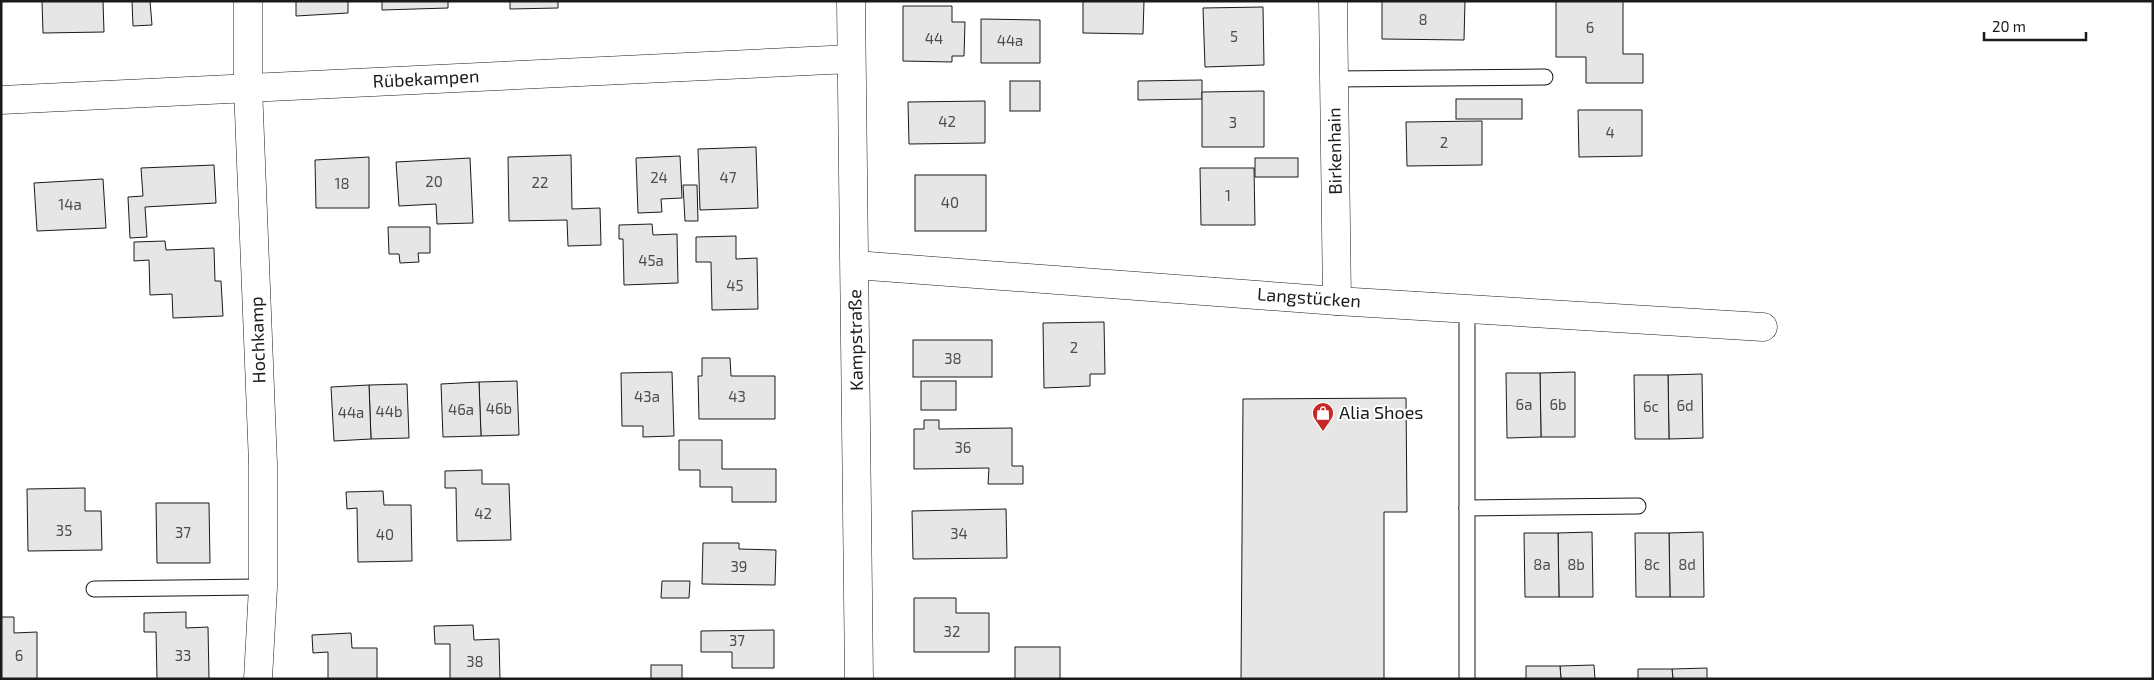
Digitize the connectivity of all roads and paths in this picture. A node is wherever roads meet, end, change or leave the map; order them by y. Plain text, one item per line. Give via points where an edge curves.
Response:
1 (248, 1) edge
2 (851, 1) edge
3 (1333, 1) edge
4 (851, 59) junction
5 (1545, 77) dead end
6 (1334, 79) junction
7 (248, 87) junction
8 (1, 100) edge
9 (855, 265) junction
10 (1338, 301) junction
11 (1467, 309) junction
12 (1763, 327) dead end
13 (1638, 506) dead end
14 (1467, 508) junction
15 (263, 587) junction
16 (94, 589) dead end
17 (258, 679) edge
18 (859, 679) edge
19 (1467, 679) edge

1 - 7 street, Hochkamp
2 - 4 street, Kampstraße
3 - 6 street, Birkenhain
4 - 7 street, Rübekampen
4 - 9 street, Kampstraße
5 - 6 lane
6 - 10 street, Birkenhain
7 - 8 street, Rübekampen
7 - 15 street, Hochkamp via 262,435
9 - 10 street, Langstücken
9 - 18 street, Kampstraße
10 - 11 street, Langstücken
11 - 12 street, Langstücken
11 - 14 lane
13 - 14 lane
14 - 19 lane
15 - 16 lane
15 - 17 street, Hochkamp

